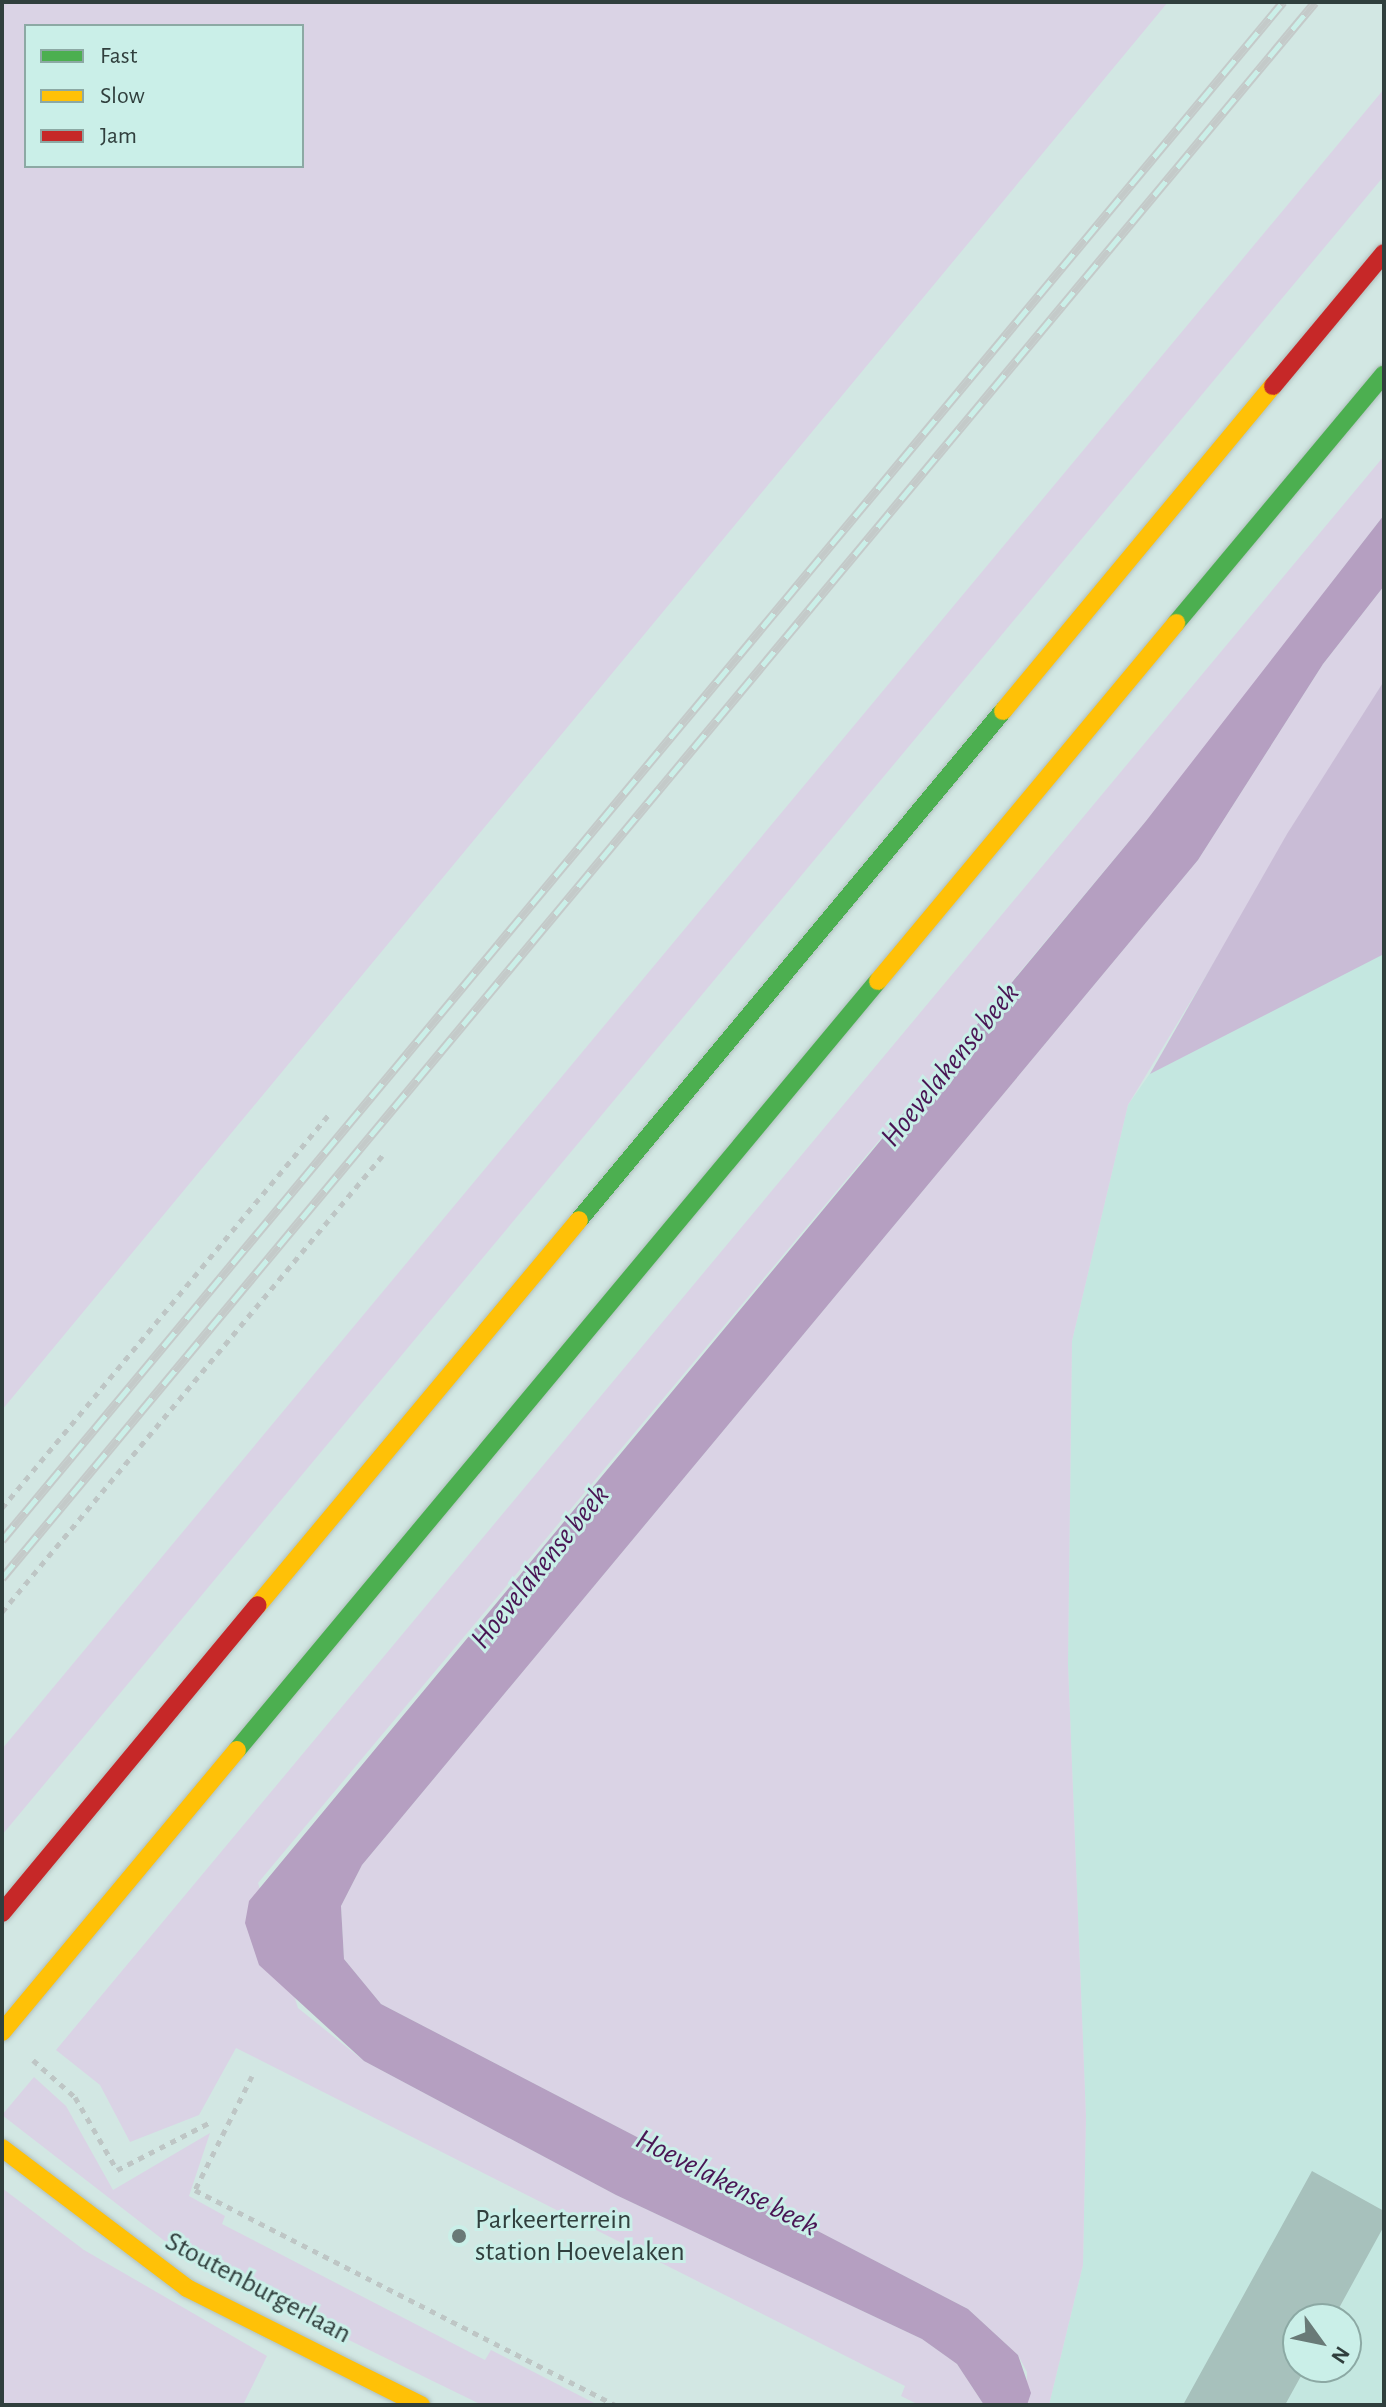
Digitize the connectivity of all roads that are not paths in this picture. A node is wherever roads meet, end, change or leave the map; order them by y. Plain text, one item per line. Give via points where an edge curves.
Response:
1 (1384, 253) edge
2 (1384, 374) edge
3 (2, 1913) edge
4 (2, 2032) edge
5 (2, 2148) edge
6 (421, 2405) edge

1 - 3 main road
2 - 4 main road
5 - 6 main road, Stoutenburgerlaan via 187,2288

